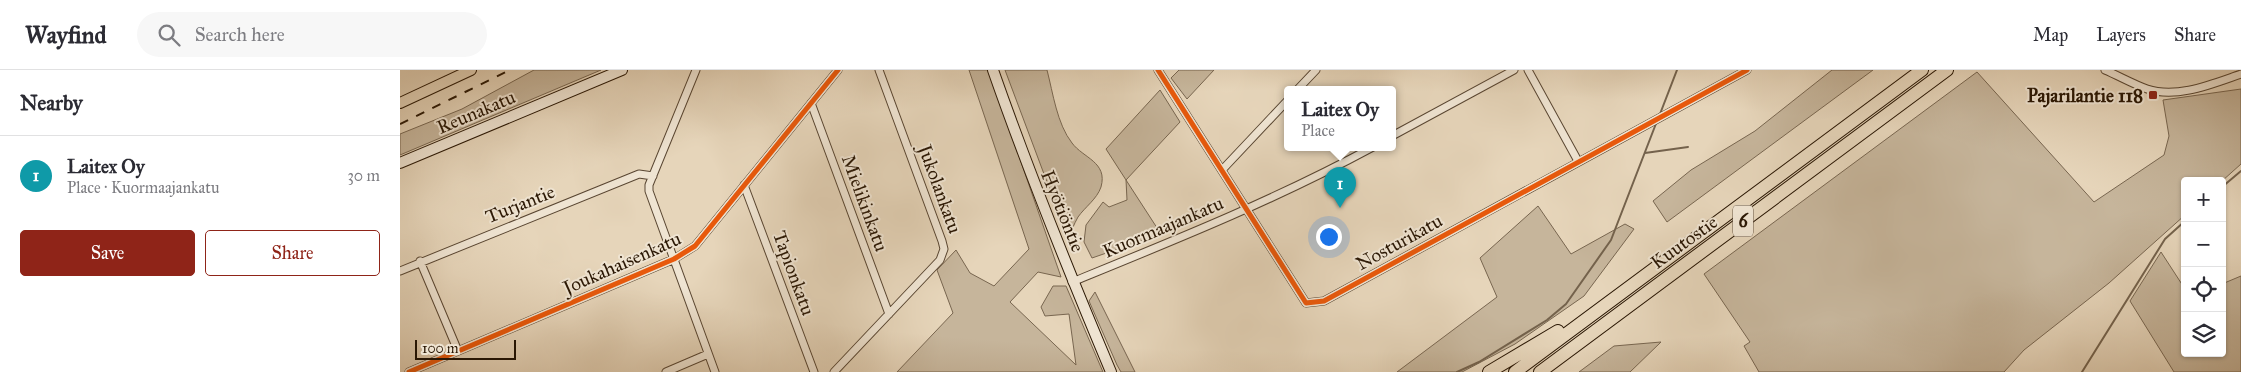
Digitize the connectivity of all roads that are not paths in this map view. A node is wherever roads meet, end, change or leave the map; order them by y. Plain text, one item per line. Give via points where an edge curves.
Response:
1 (471, 70) edge
2 (622, 70) edge
3 (696, 70) edge
4 (838, 70) edge
5 (879, 70) edge
6 (993, 70) edge
7 (1158, 70) edge
8 (1316, 70) edge
9 (1514, 70) edge
10 (1528, 70) edge
11 (1747, 70) edge
12 (1922, 70) edge
13 (1947, 70) edge
14 (2105, 70) edge
15 (2241, 74) edge
16 (1301, 86) edge
17 (400, 103) edge
18 (811, 103) junction
19 (1284, 104) edge
20 (1396, 134) edge
21 (1366, 151) edge
22 (1578, 161) junction
23 (400, 163) edge
24 (1222, 170) junction
25 (653, 176) junction
26 (744, 184) junction
27 (1246, 210) junction
28 (1709, 228) junction
29 (674, 258) junction
30 (420, 261) junction
31 (400, 271) edge
32 (1072, 282) junction
33 (889, 314) junction
34 (458, 351) junction
35 (708, 354) junction
36 (1110, 369) edge
37 (409, 372) edge
38 (666, 372) edge
39 (715, 372) edge
40 (814, 372) edge
41 (834, 372) edge
42 (1489, 372) edge
43 (1515, 372) edge
44 (1540, 372) edge

1 - 17 main road
2 - 23 main road, Reunakatu
3 - 25 street
4 - 18 street, Joukahaisenkatu
5 - 33 street, Jukolankatu via 944,249 940,260
6 - 32 main road, Hyötiöntie
7 - 24 street, Nosturikatu
8 - 16 street
9 - 20 street
10 - 22 street
11 - 22 street, Nosturikatu
12 - 28 highway, Kuutostie / 6
13 - 44 highway, Kuutostie / 6
14 - 15 street via 2148,90 2174,93
18 - 26 street, Joukahaisenkatu
18 - 33 street, Mielikinkatu
19 - 24 street
21 - 27 street, Kuormaajankatu
22 - 27 street, Nosturikatu via 1324,300 1306,303
24 - 27 street, Nosturikatu
25 - 29 street via 649,191
25 - 30 street, Turjantie via 639,174
26 - 29 street, Joukahaisenkatu via 695,246
26 - 40 street, Tapionkatu
27 - 32 street, Kuormaajankatu
28 - 42 highway via 1585,315
28 - 43 highway, Kuutostie / 6
29 - 34 street, Joukahaisenkatu
29 - 35 street
30 - 31 street, Turjantie
30 - 34 street
32 - 36 main road, Hyötiöntie
33 - 41 street, Jukolankatu
34 - 37 street, Joukahaisenkatu
35 - 38 street
35 - 39 street

